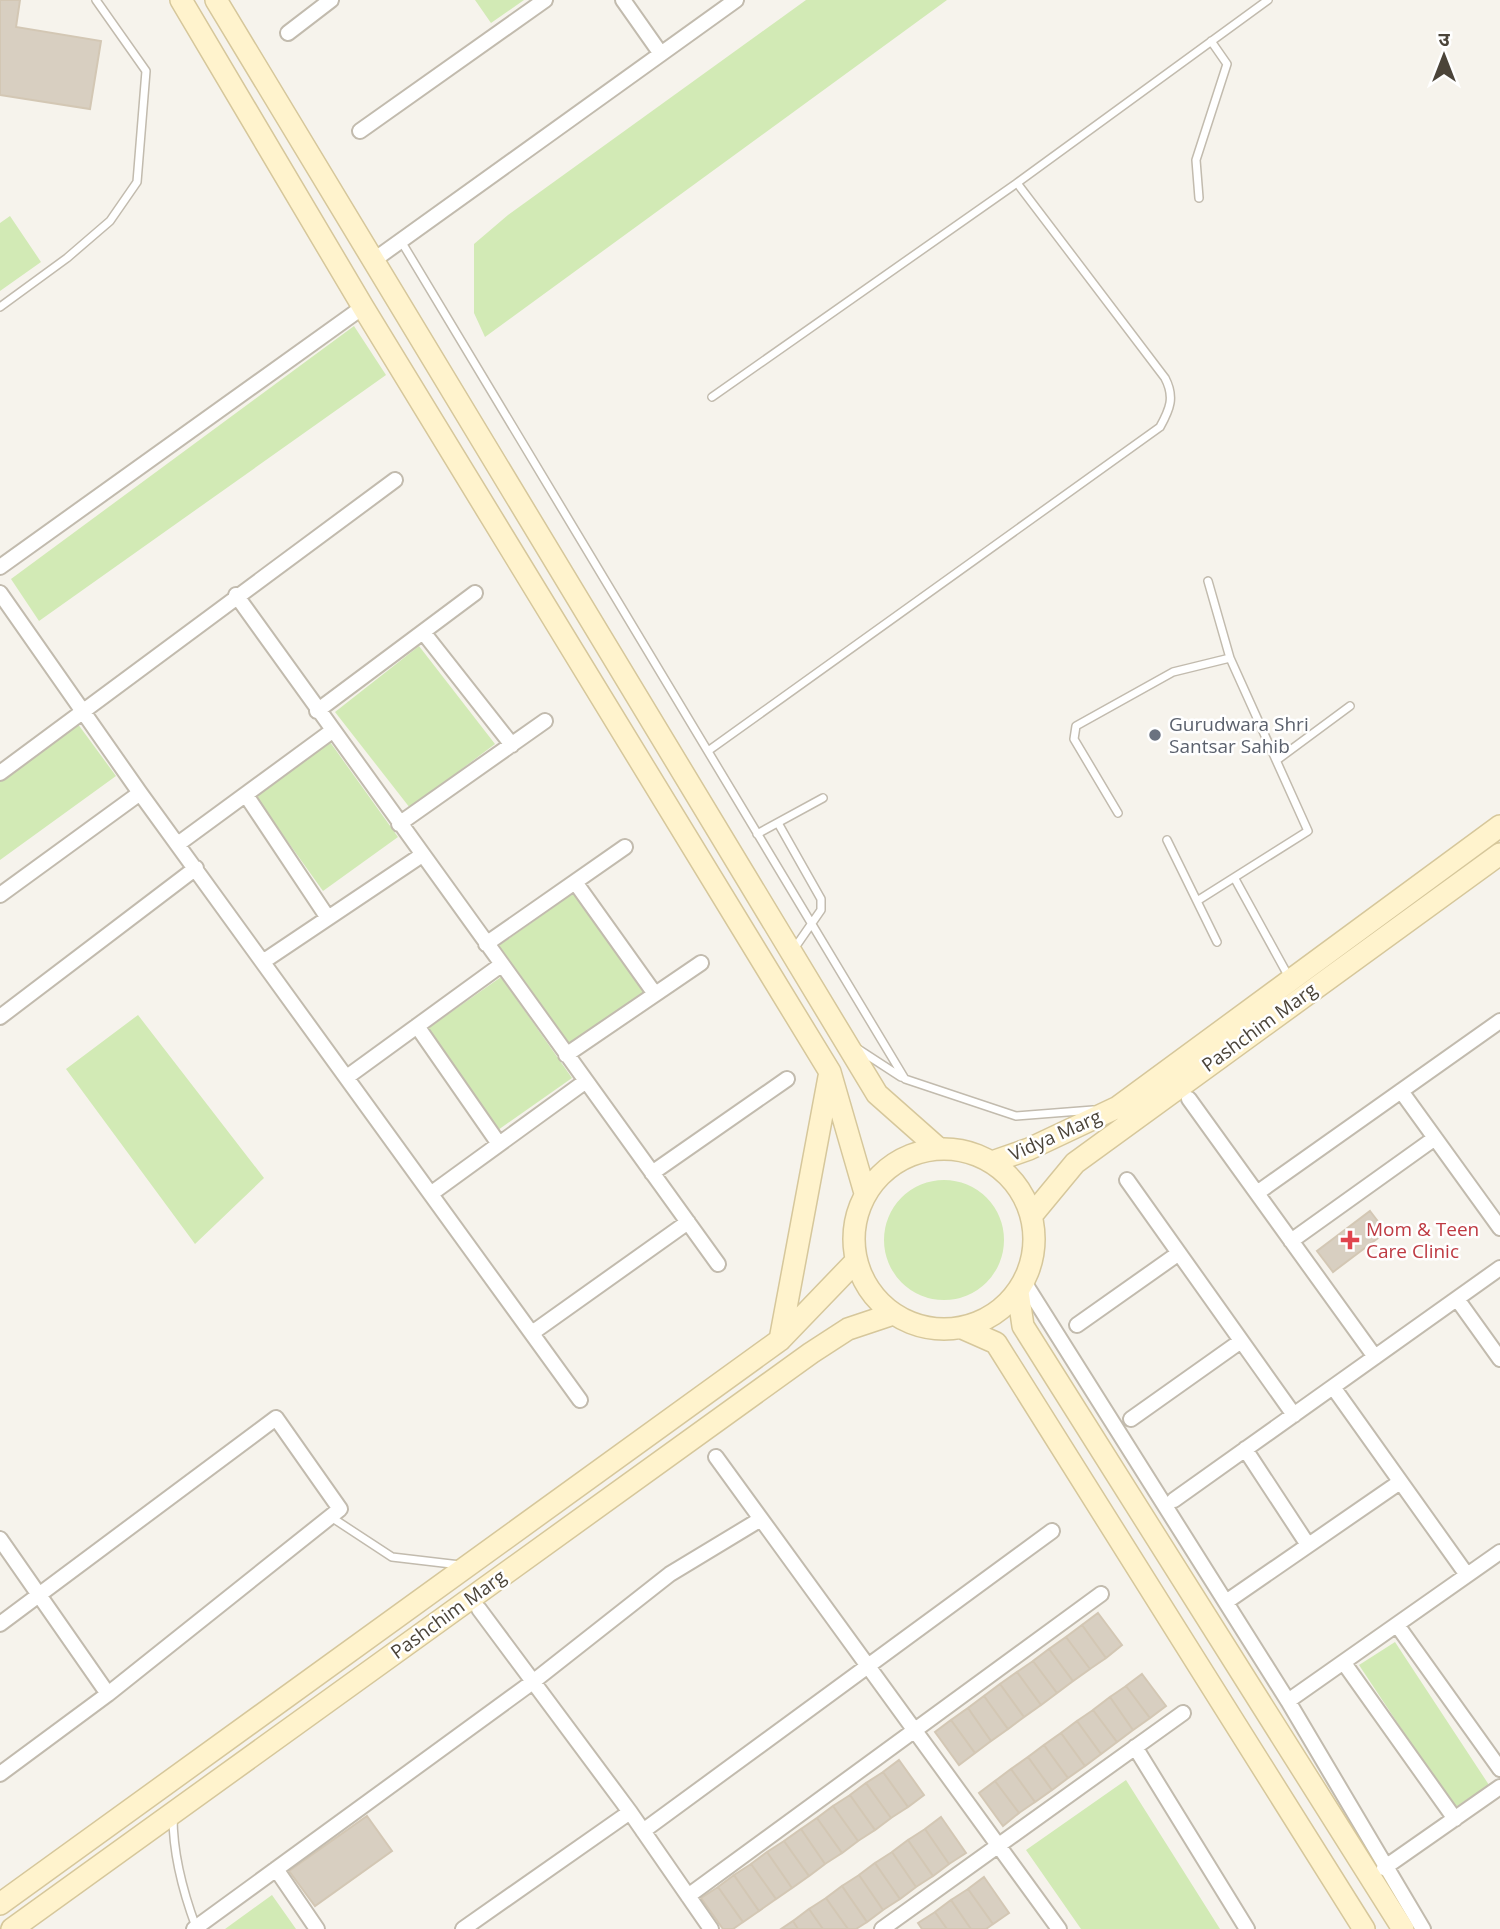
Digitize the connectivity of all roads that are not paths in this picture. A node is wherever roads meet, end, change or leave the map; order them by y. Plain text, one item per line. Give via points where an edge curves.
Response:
1 (96, 0) edge
2 (181, 0) edge
3 (216, 0) edge
4 (331, 0) edge
5 (545, 0) edge
6 (623, 0) edge
7 (736, 0) edge
8 (1268, 0) edge
9 (288, 33) dead end
10 (1211, 41) junction
11 (661, 54) junction
12 (360, 131) dead end
13 (1017, 183) junction
14 (1199, 198) dead end
15 (401, 241) junction
16 (374, 260) junction
17 (0, 307) edge
18 (363, 307) junction
19 (712, 397) dead end
20 (395, 480) dead end
21 (0, 566) edge
22 (1208, 581) dead end
23 (0, 593) edge
24 (475, 593) dead end
25 (236, 595) junction
26 (423, 632) junction
27 (1230, 658) junction
28 (1350, 706) dead end
29 (82, 710) junction
30 (317, 711) junction
31 (545, 722) dead end
32 (332, 732) junction
33 (512, 745) junction
34 (708, 751) junction
35 (1277, 760) junction
36 (0, 773) edge
37 (140, 793) junction
38 (246, 795) junction
39 (823, 798) dead end
40 (1118, 813) dead end
41 (778, 823) junction
42 (399, 824) junction
43 (1500, 826) edge
44 (757, 834) junction
45 (1167, 840) dead end
46 (178, 844) junction
47 (625, 847) dead end
48 (1500, 854) edge
49 (422, 855) junction
50 (196, 868) junction
51 (1235, 879) junction
52 (575, 882) junction
53 (0, 895) edge
54 (1197, 901) junction
55 (328, 918) junction
56 (811, 923) junction
57 (1217, 942) dead end
58 (486, 944) junction
59 (792, 952) junction
60 (264, 961) junction
61 (701, 962) dead end
62 (501, 965) junction
63 (1290, 980) junction
64 (655, 994) junction
65 (0, 1017) edge
66 (1500, 1021) edge
67 (417, 1026) junction
68 (844, 1040) junction
69 (566, 1055) junction
70 (830, 1072) junction
71 (347, 1077) junction
72 (787, 1079) dead end
73 (905, 1079) junction
74 (586, 1081) junction
75 (1401, 1091) junction
76 (1189, 1099) dead end
77 (1118, 1107) junction
78 (1435, 1138) junction
79 (499, 1144) junction
80 (938, 1149) junction
81 (992, 1162) junction
82 (652, 1173) junction
83 (1127, 1180) dead end
84 (432, 1193) junction
85 (865, 1193) junction
86 (1257, 1193) junction
87 (1032, 1215) junction
88 (688, 1222) junction
89 (1500, 1228) edge
90 (1291, 1241) junction
91 (1179, 1253) junction
92 (856, 1261) junction
93 (718, 1264) dead end
94 (1500, 1268) edge
95 (1021, 1287) junction
96 (1457, 1299) junction
97 (893, 1314) junction
98 (1077, 1325) dead end
99 (962, 1328) junction
100 (532, 1333) junction
101 (780, 1340) junction
102 (1241, 1341) junction
103 (1375, 1357) junction
104 (1500, 1359) edge
105 (1333, 1387) junction
106 (580, 1400) dead end
107 (1294, 1415) junction
108 (1131, 1419) dead end
109 (1245, 1450) junction
110 (716, 1457) dead end
111 (1400, 1482) junction
112 (1174, 1500) dead end
113 (330, 1516) junction
114 (761, 1519) junction
115 (1052, 1531) dead end
116 (0, 1539) edge
117 (1308, 1545) junction
118 (1500, 1552) edge
119 (467, 1566) junction
120 (1467, 1576) junction
121 (1101, 1594) dead end
122 (42, 1595) junction
123 (1226, 1602) junction
124 (479, 1609) dead end
125 (0, 1624) edge
126 (1397, 1625) junction
127 (1343, 1663) junction
128 (868, 1666) junction
129 (534, 1681) junction
130 (108, 1694) junction
131 (1287, 1700) junction
132 (1183, 1713) dead end
133 (915, 1730) junction
134 (1135, 1747) junction
135 (1500, 1769) edge
136 (0, 1774) edge
137 (1500, 1787) edge
138 (630, 1812) junction
139 (173, 1813) junction
140 (1455, 1819) junction
141 (643, 1831) junction
142 (999, 1845) junction
143 (1384, 1868) junction
144 (276, 1870) junction
145 (688, 1896) junction
146 (0, 1904) edge
147 (195, 1928) edge
148 (12, 1929) edge
149 (317, 1929) edge
150 (463, 1929) edge
151 (711, 1929) edge
152 (882, 1929) edge
153 (1059, 1929) edge
154 (1247, 1929) edge
155 (1364, 1929) edge
156 (1403, 1929) edge
157 (1423, 1929) edge

1 - 17 lane via 146,71 137,182 110,221
2 - 18 main road
3 - 16 main road
4 - 9 street
5 - 12 street
6 - 11 street
7 - 11 street
8 - 10 lane
10 - 13 lane
10 - 14 lane via 1227,64 1196,160
11 - 15 street
13 - 19 lane
13 - 34 lane via 1165,378 1171,407 1160,428
15 - 16 street
15 - 34 lane
16 - 59 main road
18 - 21 street
18 - 70 main road
20 - 25 street
22 - 27 lane
23 - 29 street
24 - 26 street
25 - 29 street
25 - 30 street
26 - 30 street
26 - 33 street
27 - 35 lane
27 - 40 lane via 1173,671 1076,726 1074,739
28 - 35 lane
29 - 36 street
29 - 37 street
30 - 32 street
31 - 33 street
32 - 38 street
32 - 42 street
33 - 42 street
34 - 44 lane
35 - 51 lane via 1308,831
37 - 46 street
37 - 53 street
38 - 46 street
38 - 55 street
39 - 41 lane
41 - 44 lane
41 - 56 lane via 821,899 821,909
42 - 49 street
43 - 63 main road, Pashchim Marg
44 - 56 lane
45 - 54 lane
46 - 50 street
47 - 52 street
48 - 87 main road, Pashchim Marg via 1075,1163
49 - 55 street
49 - 58 street
50 - 60 street
50 - 65 street
51 - 54 lane
51 - 63 lane
52 - 58 street
52 - 64 street
54 - 57 lane
55 - 60 street
56 - 59 lane
56 - 73 lane
58 - 62 street
59 - 68 main road
60 - 71 street
61 - 64 street
62 - 67 street
62 - 69 street
63 - 77 main road, Pashchim Marg
64 - 69 street
66 - 75 street
67 - 71 street
67 - 79 street
68 - 73 lane
68 - 80 main road via 877,1094
69 - 74 street
70 - 85 main road
70 - 101 main road
71 - 84 street
72 - 82 street
73 - 77 lane via 1016,1116
74 - 79 street
74 - 82 street
75 - 78 street
75 - 86 street
76 - 86 street
77 - 81 main road, Vidya Marg
78 - 89 street
78 - 90 street
79 - 84 street
80 - 81 main road, Vidya Marg via 975,1154
80 - 85 main road, Vidya Marg via 901,1160
81 - 87 main road, Vidya Marg via 1017,1185
82 - 88 street
83 - 91 street
84 - 100 street
85 - 92 main road, Vidya Marg via 856,1215
86 - 90 street
87 - 95 main road, Vidya Marg via 1035,1247
88 - 93 street
88 - 100 street
90 - 103 street
91 - 98 street
91 - 102 street
92 - 97 main road, Vidya Marg via 870,1291
92 - 101 main road, Pashchim Marg
94 - 96 street
95 - 99 main road, Vidya Marg via 1002,1309
95 - 123 street
95 - 156 main road via 1023,1326
96 - 103 street
96 - 104 street
97 - 99 main road, Vidya Marg via 919,1326
97 - 139 main road, Pashchim Marg via 848,1329 811,1353
99 - 155 main road via 996,1343
100 - 106 street
101 - 119 main road, Pashchim Marg
102 - 107 street
102 - 108 street
103 - 105 street
105 - 107 street
105 - 111 street
107 - 109 street
109 - 112 street
109 - 117 street
110 - 114 street
111 - 117 street
111 - 120 street
113 - 119 lane via 392,1557
113 - 122 street via 340,1509 276,1418
113 - 130 street
114 - 128 street
114 - 129 street via 670,1574
115 - 128 street
116 - 122 street
117 - 123 street
118 - 120 street
119 - 146 main road, Pashchim Marg
120 - 126 street
121 - 133 street
122 - 125 street
122 - 130 street
123 - 131 street
124 - 129 street
126 - 127 street
126 - 135 street
127 - 131 street
127 - 140 street
128 - 133 street
128 - 141 street
129 - 138 street
129 - 144 street
130 - 136 street
131 - 143 street
132 - 134 street
133 - 142 street
133 - 145 street
134 - 142 street
134 - 154 street
137 - 140 street
138 - 141 street
138 - 150 street
139 - 147 lane via 173,1838
139 - 148 main road, Pashchim Marg
140 - 143 street
141 - 145 street
142 - 152 street
142 - 153 street
143 - 157 street
144 - 147 street
144 - 149 street
145 - 151 street

